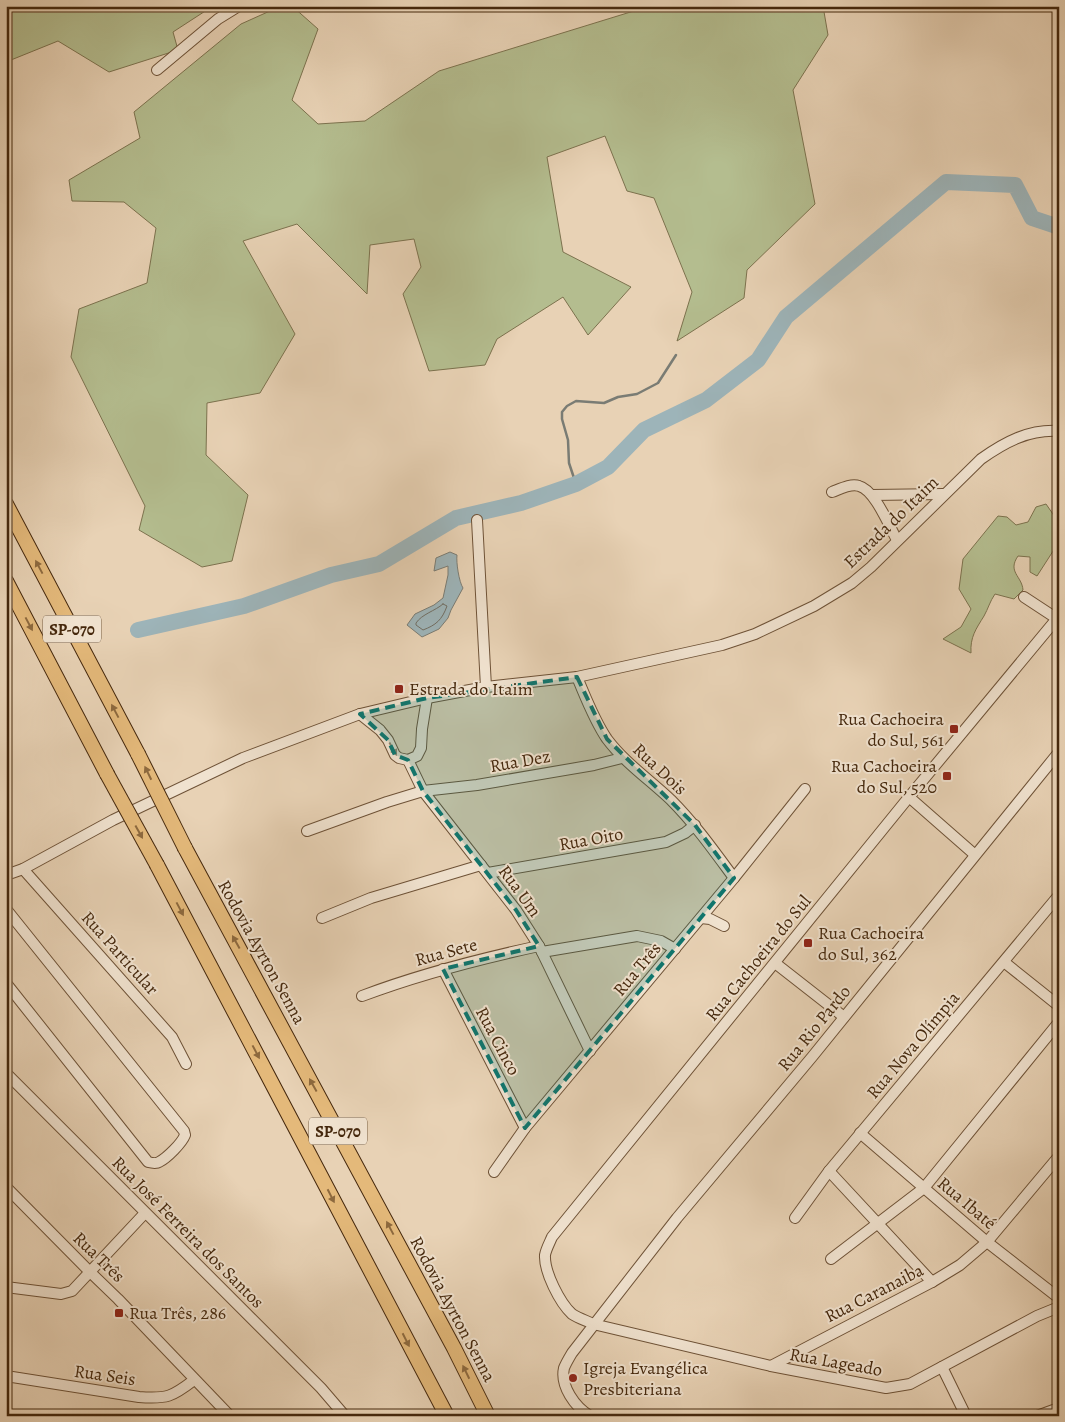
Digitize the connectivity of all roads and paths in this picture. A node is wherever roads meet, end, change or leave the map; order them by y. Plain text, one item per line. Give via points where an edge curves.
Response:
1 (239, 6) edge
2 (157, 70) dead end
3 (1059, 430) edge
4 (832, 492) dead end
5 (872, 494) junction
6 (944, 494) junction
7 (6, 504) edge
8 (477, 520) dead end
9 (897, 540) junction
10 (6, 581) edge
11 (1024, 597) dead end
12 (1058, 618) edge
13 (577, 677) junction
14 (486, 688) junction
15 (426, 698) junction
16 (360, 714) junction
17 (1059, 752) edge
18 (622, 758) junction
19 (408, 760) junction
20 (805, 789) dead end
21 (423, 791) junction
22 (909, 797) junction
23 (695, 825) junction
24 (307, 831) dead end
25 (974, 854) junction
26 (22, 869) junction
27 (485, 869) junction
28 (6, 875) edge
29 (734, 878) junction
30 (1059, 894) edge
31 (6, 909) edge
32 (322, 918) dead end
33 (701, 918) junction
34 (724, 926) dead end
35 (541, 949) junction
36 (675, 949) junction
37 (1004, 962) junction
38 (775, 963) junction
39 (443, 969) junction
40 (6, 983) edge
41 (362, 996) dead end
42 (1059, 1006) edge
43 (844, 1017) junction
44 (1059, 1022) edge
45 (590, 1051) junction
46 (186, 1064) dead end
47 (6, 1073) edge
48 (526, 1128) junction
49 (860, 1133) junction
50 (1059, 1156) edge
51 (829, 1171) junction
52 (494, 1172) dead end
53 (6, 1187) edge
54 (924, 1188) junction
55 (145, 1213) junction
56 (796, 1218) dead end
57 (878, 1223) junction
58 (987, 1242) junction
59 (831, 1259) dead end
60 (90, 1272) junction
61 (932, 1282) junction
62 (6, 1287) edge
63 (1058, 1295) edge
64 (1059, 1308) edge
65 (593, 1324) junction
66 (771, 1366) junction
67 (942, 1367) junction
68 (6, 1376) edge
69 (194, 1380) junction
70 (1059, 1408) edge
71 (230, 1416) edge
72 (345, 1416) edge
73 (447, 1416) edge
74 (488, 1416) edge
75 (590, 1416) edge
76 (966, 1416) edge
77 (1037, 1416) edge

1 - 2 street via 218,19
3 - 6 street, Estrada do Itaim via 1009,441 981,459
4 - 5 street via 859,485
5 - 6 street
5 - 9 street
6 - 9 street, Estrada do Itaim
74 -> 7 highway, Rodovia Ayrton Senna / SP-070, bridge
8 - 14 street
9 - 13 street, Estrada do Itaim via 852,583 777,624 722,645
10 -> 73 highway, SP-070, bridge
11 - 12 street
12 - 22 street, Rua Cachoeira do Sul
13 - 14 street, Estrada do Itaim
13 - 18 street, Rua Dois via 597,724
14 - 15 street, Estrada do Itaim
15 - 16 street, Estrada do Itaim
15 - 19 street via 421,748 417,756
16 -> 19 street, Rua Um via 380,730 398,758
16 - 26 street, Estrada do Itaim via 242,758 113,820
17 - 25 street, Rua Rio Pardo
18 - 21 street, Rua Dez via 477,786
18 - 23 street, Rua Dois
19 - 21 street, Rua Um
20 - 29 street, Rua Três
21 - 24 street, Rua Dez
21 - 27 street, Rua Um
22 - 25 street
22 - 38 street, Rua Cachoeira do Sul
23 - 27 street, Rua Oito via 666,842
23 - 29 street, Rua Dois
25 - 43 street, Rua Rio Pardo
26 - 28 street, Estrada do Itaim
26 - 46 street, Rua Particular via 172,1037
27 - 32 street, Rua Oito via 371,898
27 - 35 street, Rua Um
29 - 33 street, Rua Três
30 - 37 street, Rua Nova Olímpia
31 - 40 street via 184,1130 183,1141 159,1163 148,1162
33 - 34 street
33 - 36 street, Rua Três
35 - 36 street via 637,936 661,941
35 - 39 street, Rua Sete
35 - 45 street, Rua Um
36 - 45 street, Rua Três
37 - 42 street
37 - 49 street, Rua Nova Olímpia
38 - 43 street
38 - 65 street, Rua Cachoeira do Sul via 552,1237 546,1254 551,1281 573,1314
39 - 41 street, Rua Sete
39 - 48 street, Rua Cinco
43 - 65 street, Rua Rio Pardo
44 - 54 street
45 - 48 street, Rua Três
47 - 55 street, Rua José Ferreira dos Santos
48 - 52 street, Rua Três
49 - 51 street, Rua Nova Olímpia
49 - 54 street, Rua Ibaté
50 - 58 street, Rua Caranaiba
51 - 56 street, Rua Nova Olímpia
51 - 57 street
53 - 60 street, Rua Três
54 - 57 street
54 - 58 street, Rua Ibaté
55 - 60 street
55 - 72 street, Rua José Ferreira dos Santos via 321,1388
57 - 59 street
57 - 61 street
58 - 61 street, Rua Caranaiba via 960,1265
58 - 63 street, Rua Ibaté
60 - 62 street via 78,1286 66,1293
60 - 69 street, Rua Três
61 - 66 street, Rua Caranaiba
64 - 67 street, Rua Lageado via 1037,1316
65 - 66 street, Rua Lageado
65 - 75 street, Rua Rio Pardo via 564,1366 569,1394
66 - 67 street, Rua Lageado via 886,1388 910,1384
67 - 76 street
68 - 69 street, Rua Seis via 158,1398 176,1394
69 - 71 street, Rua Três
70 - 77 street

